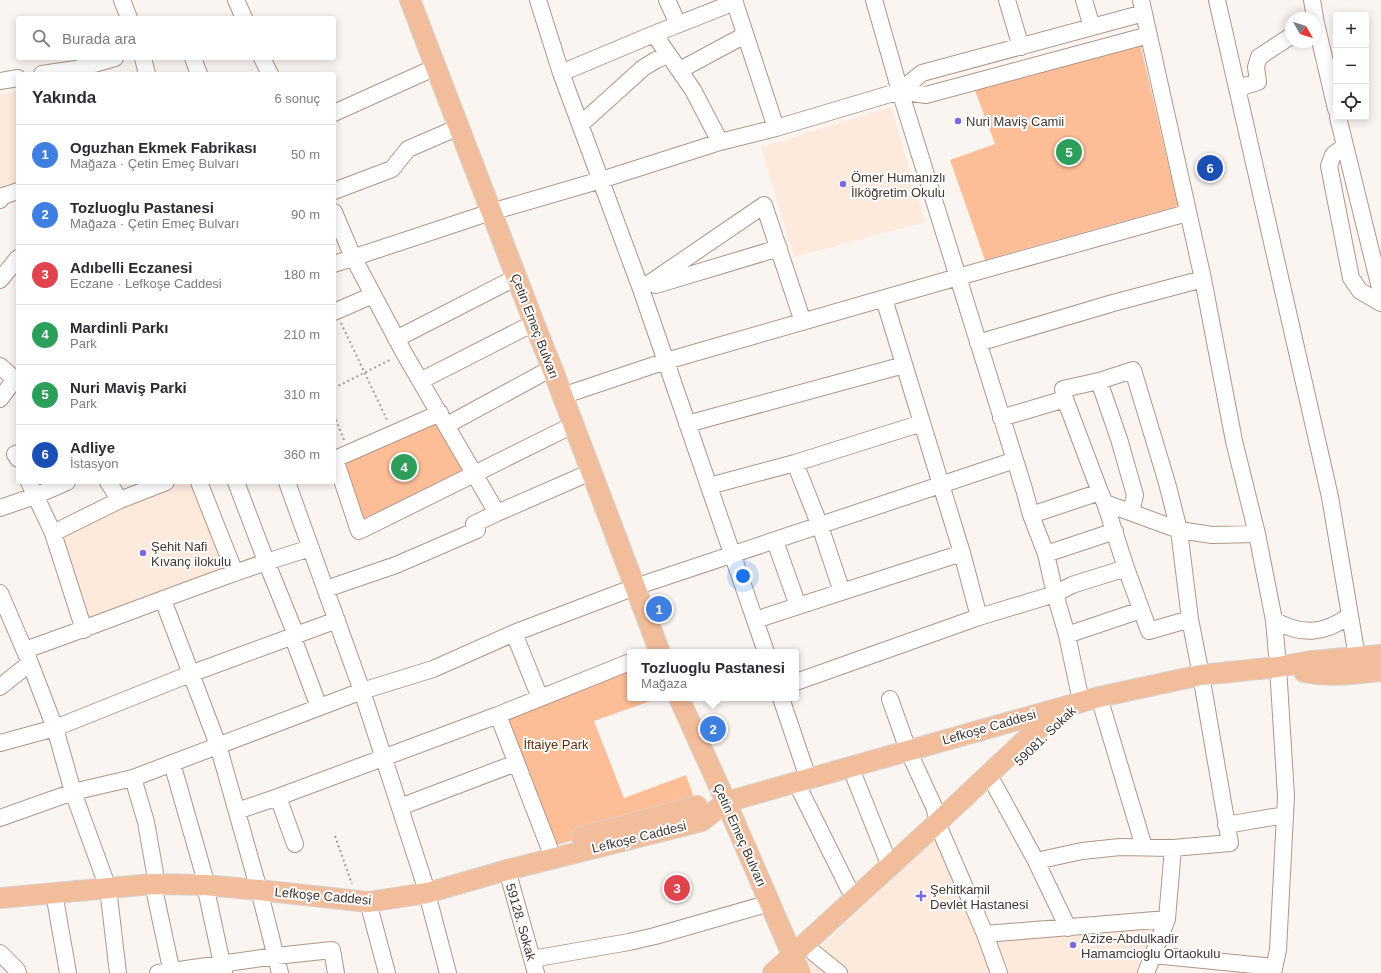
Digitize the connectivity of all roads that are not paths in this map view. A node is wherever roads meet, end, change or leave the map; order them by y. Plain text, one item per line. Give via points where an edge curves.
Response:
1 (122, 0) edge
2 (236, 0) edge
3 (538, 0) edge
4 (667, 0) edge
5 (874, 0) edge
6 (1007, 0) edge
7 (1084, 0) edge
8 (1218, 0) edge
9 (1312, 0) edge
10 (415, 1) edge
11 (735, 1) edge
12 (1142, 7) edge
13 (1314, 12) edge
14 (128, 16) edge
15 (241, 16) edge
16 (678, 24) junction
17 (1092, 28) junction
18 (654, 34) junction
19 (1148, 34) junction
20 (745, 35) junction
21 (1285, 40) edge
22 (1321, 45) edge
23 (1021, 47) junction
24 (668, 55) junction
25 (109, 60) edge
26 (144, 60) edge
27 (194, 60) edge
28 (263, 60) edge
29 (436, 67) junction
30 (680, 70) junction
31 (76, 71) edge
32 (65, 72) edge
33 (147, 72) edge
34 (198, 72) edge
35 (269, 72) edge
36 (561, 73) junction
37 (16, 78) edge
38 (0, 81) edge
39 (1238, 88) junction
40 (900, 91) junction
41 (1333, 96) edge
42 (336, 112) edge
43 (1339, 120) edge
44 (581, 124) junction
45 (459, 127) junction
46 (776, 128) junction
47 (720, 142) junction
48 (1345, 146) junction
49 (601, 180) junction
50 (336, 190) edge
51 (16, 193) edge
52 (0, 200) edge
53 (491, 212) junction
54 (1187, 213) junction
55 (336, 217) edge
56 (779, 248) junction
57 (353, 256) junction
58 (16, 260) edge
59 (336, 263) edge
60 (517, 277) junction
61 (958, 277) junction
62 (0, 280) edge
63 (1203, 280) junction
64 (641, 289) junction
65 (1381, 292) edge
66 (373, 295) junction
67 (884, 299) junction
68 (1381, 303) edge
69 (336, 312) edge
70 (803, 322) junction
71 (534, 323) junction
72 (396, 339) junction
73 (978, 343) junction
74 (666, 362) junction
75 (904, 364) junction
76 (0, 366) edge
77 (552, 368) junction
78 (16, 379) edge
79 (16, 380) edge
80 (16, 381) edge
81 (420, 381) junction
82 (1099, 381) junction
83 (0, 385) edge
84 (562, 396) junction
85 (0, 399) edge
86 (1065, 399) junction
87 (1001, 418) junction
88 (443, 419) junction
89 (922, 423) junction
90 (687, 424) junction
91 (573, 425) junction
92 (336, 459) edge
93 (1015, 460) junction
94 (336, 462) edge
95 (795, 463) junction
96 (591, 472) junction
97 (474, 475) junction
98 (57, 484) edge
99 (109, 484) edge
100 (161, 484) edge
101 (200, 484) edge
102 (237, 484) edge
103 (287, 484) edge
104 (941, 485) junction
105 (708, 486) junction
106 (32, 489) edge
107 (1102, 498) junction
108 (120, 500) junction
109 (0, 508) edge
110 (1131, 512) junction
111 (497, 513) junction
112 (1031, 516) junction
113 (820, 526) junction
114 (1179, 530) junction
115 (1115, 531) junction
116 (53, 533) junction
117 (1257, 534) junction
118 (775, 541) junction
119 (311, 548) junction
120 (962, 553) junction
121 (1046, 554) junction
122 (732, 555) junction
123 (266, 561) junction
124 (1126, 568) junction
125 (235, 573) junction
126 (635, 587) junction
127 (326, 589) junction
128 (842, 592) junction
129 (1055, 594) junction
130 (0, 595) edge
131 (163, 600) junction
132 (798, 606) junction
133 (1141, 610) junction
134 (1349, 616) junction
135 (980, 617) junction
136 (1190, 619) junction
137 (337, 620) junction
138 (755, 620) junction
139 (1274, 620) junction
140 (84, 630) junction
141 (514, 633) junction
142 (294, 635) junction
143 (1067, 635) junction
144 (657, 649) edge
145 (765, 649) edge
146 (1381, 655) edge
147 (27, 656) junction
148 (1357, 657) junction
149 (627, 663) edge
150 (1278, 667) junction
151 (1381, 672) edge
152 (190, 674) junction
153 (1201, 675) junction
154 (799, 681) edge
155 (1, 685) edge
156 (362, 691) junction
157 (540, 698) junction
158 (890, 699) dead end
159 (1090, 699) junction
160 (680, 701) edge
161 (782, 701) edge
162 (320, 707) junction
163 (498, 715) junction
164 (55, 728) junction
165 (0, 743) edge
166 (218, 746) junction
167 (908, 750) junction
168 (384, 757) junction
169 (172, 763) junction
170 (516, 763) junction
171 (850, 766) junction
172 (133, 778) junction
173 (802, 780) junction
174 (994, 784) junction
175 (73, 792) junction
176 (278, 797) junction
177 (726, 802) junction
178 (696, 806) joint
179 (400, 807) junction
180 (237, 811) junction
181 (1285, 815) junction
182 (0, 818) edge
183 (1226, 825) junction
184 (939, 828) junction
185 (295, 844) dead end
186 (549, 846) junction
187 (1144, 847) junction
188 (1173, 848) junction
189 (1036, 861) junction
190 (890, 866) junction
191 (507, 870) junction
192 (154, 879) junction
193 (205, 880) junction
194 (105, 882) junction
195 (257, 884) junction
196 (0, 886) edge
197 (425, 887) junction
198 (54, 892) junction
199 (0, 898) edge
200 (854, 899) junction
201 (368, 902) junction
202 (770, 903) junction
203 (1167, 919) junction
204 (1068, 928) junction
205 (985, 934) junction
206 (0, 953) edge
207 (814, 953) junction
208 (1153, 955) junction
209 (276, 956) junction
210 (534, 966) edge
211 (796, 967) edge
212 (223, 968) edge
213 (1274, 970) edge
214 (167, 972) edge
215 (18, 973) edge
216 (68, 973) edge
217 (118, 973) edge
218 (280, 973) edge
219 (336, 973) edge
220 (386, 973) edge
221 (448, 973) edge
222 (773, 973) edge
223 (839, 973) edge
224 (999, 973) edge
225 (1146, 973) edge

1 - 14 street
2 - 15 street
3 - 36 street
4 - 16 street
5 - 40 street
6 - 23 street
7 - 17 street
8 - 39 street
9 - 13 street
10 - 29 main road, Çetin Emeç Bulvarı
11 - 16 street
11 - 20 street
12 - 17 street
12 - 19 street
16 - 18 street
17 - 23 street
18 - 24 street
18 - 36 street
19 - 40 street via 926,94
19 - 54 street
20 - 30 street
20 - 46 street
21 - 39 street via 1260,57 1256,67 1258,82
22 - 41 street
23 - 40 street via 922,74
24 - 30 street
24 - 44 street via 643,68
25 - 31 street
26 - 33 street
27 - 34 street
28 - 35 street
29 - 42 street
29 - 45 main road, Çetin Emeç Bulvarı
30 - 47 street
31 - 32 street
36 - 44 street
37 - 38 street
39 - 134 street via 1330,497
40 - 46 street
40 - 61 street
43 - 48 street
44 - 49 street
45 - 50 street via 408,149 392,169
45 - 53 main road, Çetin Emeç Bulvarı
46 - 47 street
47 - 49 street
48 - 65 street
48 - 68 street via 1333,155 1329,166 1351,278 1360,291
49 - 53 street
49 - 64 street
51 - 52 street via 3,196
53 - 57 street
53 - 60 main road, Çetin Emeç Bulvarı
54 - 61 street
54 - 63 street
55 - 57 street
56 - 64 street
56 - 64 street via 764,205
56 - 70 street
57 - 59 street
57 - 66 street
58 - 62 street
60 - 71 main road, Çetin Emeç Bulvarı
60 - 72 street
61 - 67 street
61 - 73 street
63 - 73 street via 1113,303
63 - 117 street via 1234,441
64 - 74 street
66 - 69 street
66 - 72 street
67 - 70 street
67 - 75 street
70 - 74 street
71 - 77 main road, Çetin Emeç Bulvarı
71 - 81 street
72 - 81 street
73 - 87 street
74 - 84 street
74 - 90 street
75 - 89 street
75 - 90 street
76 - 78 street
77 - 84 main road, Çetin Emeç Bulvarı
77 - 88 street
79 - 83 street
80 - 85 street
81 - 88 street
82 - 86 street via 1063,389
82 - 110 street via 1135,495
82 - 114 street via 1133,370 1168,483
84 - 91 main road, Çetin Emeç Bulvarı
86 - 87 street
86 - 107 street
87 - 93 street
88 - 92 street via 394,434
88 - 97 street
89 - 95 street
89 - 104 street
90 - 105 street
91 - 96 main road, Çetin Emeç Bulvarı
91 - 97 street
93 - 104 street
93 - 112 street
94 - 97 street via 359,531
95 - 105 street
95 - 113 street
96 - 111 street
96 - 126 main road, Çetin Emeç Bulvarı
97 - 111 street
98 - 106 street
99 - 108 street
100 - 108 street
101 - 125 street
102 - 123 street
103 - 119 street
104 - 113 street
104 - 120 street
105 - 122 street
106 - 109 street
106 - 116 street
107 - 110 street
107 - 112 street
107 - 115 street
108 - 116 street
110 - 114 street
111 - 127 street via 474,524 477,530 396,565
112 - 121 street
113 - 118 street
113 - 128 street
114 - 117 street via 1212,535
114 - 136 street
115 - 121 street
115 - 124 street
116 - 140 street
117 - 139 street
118 - 122 street
118 - 132 street
119 - 123 street
119 - 127 street
120 - 128 street
120 - 135 street
121 - 129 street
122 - 126 street
122 - 138 street
123 - 125 street
123 - 142 street
124 - 129 street via 1072,585
124 - 133 street
125 - 131 street
126 - 141 street
126 - 144 main road, Çetin Emeç Bulvarı
127 - 137 street
128 - 132 street
129 - 135 street
129 - 143 street
130 - 147 street
131 - 140 street
131 - 152 street
132 - 138 street
133 - 136 street via 1150,631
133 - 143 street
134 - 139 street via 1328,628 1316,631 1294,630
134 - 148 street
135 - 154 street
136 - 153 street
137 - 142 street
137 - 156 street
138 - 145 street
139 - 150 street
140 - 147 street
141 - 156 street via 433,669
141 - 157 street
142 - 152 street
142 - 162 street
143 - 159 street
146 - 148 main road
147 - 155 street
147 - 164 street
148 - 150 main road
149 - 157 street
150 - 151 main road via 1312,674
150 - 153 main road, Lefkoşe Caddesi
150 - 181 street
152 - 164 street
152 - 166 street
153 - 159 main road, Lefkoşe Caddesi
153 - 183 street
156 - 162 street
156 - 168 street
157 - 163 street
158 - 167 street
159 - 167 main road, Lefkoşe Caddesi
159 - 174 main road, 59081. Sokak
159 - 184 main road, 59081. Sokak via 1035,731
159 - 187 street
160 - 177 main road, Çetin Emeç Bulvarı
161 - 173 street
162 - 166 street
163 - 168 street
163 - 170 street
164 - 165 street
164 - 175 street
166 - 169 street
166 - 180 street
167 - 171 main road, Lefkoşe Caddesi
167 - 184 street via 935,808
168 - 176 street
168 - 179 street
169 - 172 street
169 - 193 street
170 - 179 street
170 - 186 street
171 - 173 main road, Lefkoşe Caddesi
171 - 190 street
172 - 175 street
172 - 192 street via 146,822
173 - 177 main road, Lefkoşe Caddesi
173 - 200 street
174 - 184 main road, 59081. Sokak
174 - 189 street
175 - 182 street
175 - 194 street
176 - 180 street
176 - 185 street
177 - 178 street, Lefkoşe Caddesi
177 - 191 main road, Lefkoşe Caddesi via 702,821
177 - 202 main road, Çetin Emeç Bulvarı
178 - 186 main road, Lefkoşe Caddesi
179 - 197 street
180 - 195 street
181 - 183 street
181 - 213 street via 1278,950
183 - 188 street via 1230,843
184 - 190 main road, 59081. Sokak
184 - 205 street
184 - 207 main road, 59081. Sokak
186 - 197 main road, Lefkoşe Caddesi
187 - 188 street
187 - 189 street via 1090,850
188 - 203 street
189 - 204 street
190 - 200 main road, 59081. Sokak
191 - 197 main road, Lefkoşe Caddesi
191 - 210 street, 59128. Sokak
192 - 193 main road, Lefkoşe Caddesi
192 - 194 main road, Lefkoşe Caddesi
192 - 214 street
193 - 195 main road, Lefkoşe Caddesi
193 - 212 street
194 - 196 main road, Lefkoşe Caddesi
194 - 198 main road, Lefkoşe Caddesi
194 - 217 street
195 - 197 main road, Lefkoşe Caddesi via 354,888
195 - 201 main road, Lefkoşe Caddesi
195 - 209 street
197 - 201 main road, Lefkoşe Caddesi
197 - 221 street
198 - 199 main road, Lefkoşe Caddesi
198 - 216 street
200 - 211 main road, 59081. Sokak
201 - 220 street
202 - 210 street
202 - 211 main road, Çetin Emeç Bulvarı
203 - 204 street
203 - 208 street
204 - 205 street
205 - 224 street
206 - 215 street
207 - 211 main road, 59081. Sokak
207 - 223 street
208 - 213 street
208 - 225 street
209 - 212 street
209 - 218 street
209 - 219 street via 332,950
211 - 222 main road
212 - 214 street

